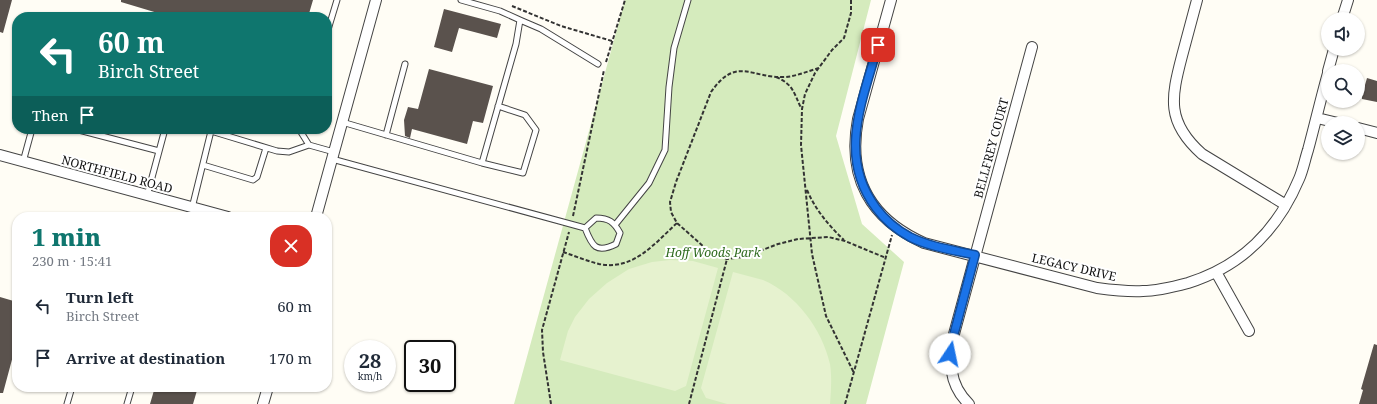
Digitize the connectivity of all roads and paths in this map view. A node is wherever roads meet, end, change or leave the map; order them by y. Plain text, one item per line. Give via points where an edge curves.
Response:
1 (336, 0) edge
2 (376, 0) edge
3 (461, 0) edge
4 (625, 0) edge
5 (688, 0) edge
6 (851, 0) edge
7 (890, 0) edge
8 (1197, 0) edge
9 (1348, 0) edge
10 (506, 4) dead end
11 (1344, 12) edge
12 (332, 15) edge
13 (520, 20) junction
14 (612, 41) junction
15 (1032, 48) dead end
16 (405, 64) dead end
17 (598, 64) dead end
18 (819, 68) junction
19 (773, 76) junction
20 (1321, 101) edge
21 (498, 106) junction
22 (802, 109) junction
23 (1317, 118) junction
24 (1321, 119) edge
25 (342, 122) junction
26 (1365, 130) edge
27 (1377, 133) edge
28 (31, 134) edge
29 (95, 134) edge
30 (164, 134) edge
31 (211, 134) edge
32 (218, 134) edge
33 (302, 134) edge
34 (386, 135) junction
35 (309, 145) junction
36 (266, 148) junction
37 (159, 150) junction
38 (0, 155) edge
39 (333, 156) junction
40 (23, 162) junction
41 (482, 163) junction
42 (203, 165) junction
43 (806, 187) junction
44 (147, 196) junction
45 (1286, 205) junction
46 (192, 208) junction
47 (208, 212) edge
48 (317, 212) edge
49 (677, 223) junction
50 (571, 224) junction
51 (615, 225) junction
52 (894, 227) junction
53 (585, 228) junction
54 (811, 238) junction
55 (845, 241) junction
56 (563, 252) junction
57 (975, 255) junction
58 (886, 258) junction
59 (727, 259) junction
60 (1216, 272) junction
61 (1249, 332) dead end
62 (854, 374) junction
63 (71, 392) edge
64 (131, 392) edge
65 (267, 392) edge
66 (67, 404) edge
67 (128, 404) edge
68 (263, 404) edge
69 (551, 404) edge
70 (689, 404) edge
71 (845, 404) edge
72 (969, 404) edge

1 - 12 lane
2 - 25 street
3 - 13 lane via 500,11
4 - 14 path
5 - 51 lane via 674,48 665,150 649,183
6 - 18 path via 851,13 844,38
7 - 52 street, LEGACY DRIVE via 858,119 855,153 858,171 870,200
8 - 45 street via 1174,85 1174,108 1182,133 1202,154
9 - 11 street
10 - 14 path via 561,26
13 - 17 lane
13 - 21 lane via 516,44
14 - 50 path via 604,66
15 - 57 street, BELLFREY COURT
16 - 34 lane
18 - 19 path via 786,77
18 - 22 path via 805,94
19 - 22 path via 785,81 793,90
19 - 49 path via 739,70 719,81 711,92 670,202 671,212
20 - 23 street, LEGACY DRIVE
21 - 41 lane
21 - 41 lane via 525,116 536,130 523,173
22 - 43 path
23 - 24 street
23 - 45 street, LEGACY DRIVE via 1300,178
25 - 34 lane
25 - 39 street
26 - 27 street
28 - 40 lane
29 - 37 lane
30 - 37 lane
31 - 42 lane
32 - 36 lane
33 - 35 lane
34 - 41 lane
35 - 36 lane via 289,152
35 - 39 lane
36 - 42 lane via 257,177 253,180
37 - 44 lane
38 - 40 street, NORTHFIELD ROAD
39 - 48 street
39 - 50 lane
40 - 44 street, NORTHFIELD ROAD
42 - 46 lane
43 - 54 path
43 - 55 path via 820,213
44 - 46 street, NORTHFIELD ROAD
45 - 60 street, LEGACY DRIVE via 1262,238 1237,259
46 - 47 street, NORTHFIELD ROAD
49 - 56 path via 641,256 623,264 600,264
49 - 59 path via 704,247
50 - 53 lane
50 - 56 path
51 - 53 lane via 605,218 596,218
51 - 53 lane via 620,233 616,244 607,249 597,248
52 - 57 street, LEGACY DRIVE via 924,243
52 - 58 path
54 - 55 path via 828,237
54 - 59 path via 798,238 744,257
54 - 62 path via 812,254 826,316
55 - 58 path
56 - 69 path via 542,330
57 - 60 street, LEGACY DRIVE via 1097,288 1119,291 1163,289 1207,277
57 - 72 street, BELLFREY COURT via 950,354 954,379 959,392
58 - 62 path
59 - 70 path
60 - 61 street
62 - 71 path
63 - 66 lane
64 - 67 lane
65 - 68 street

